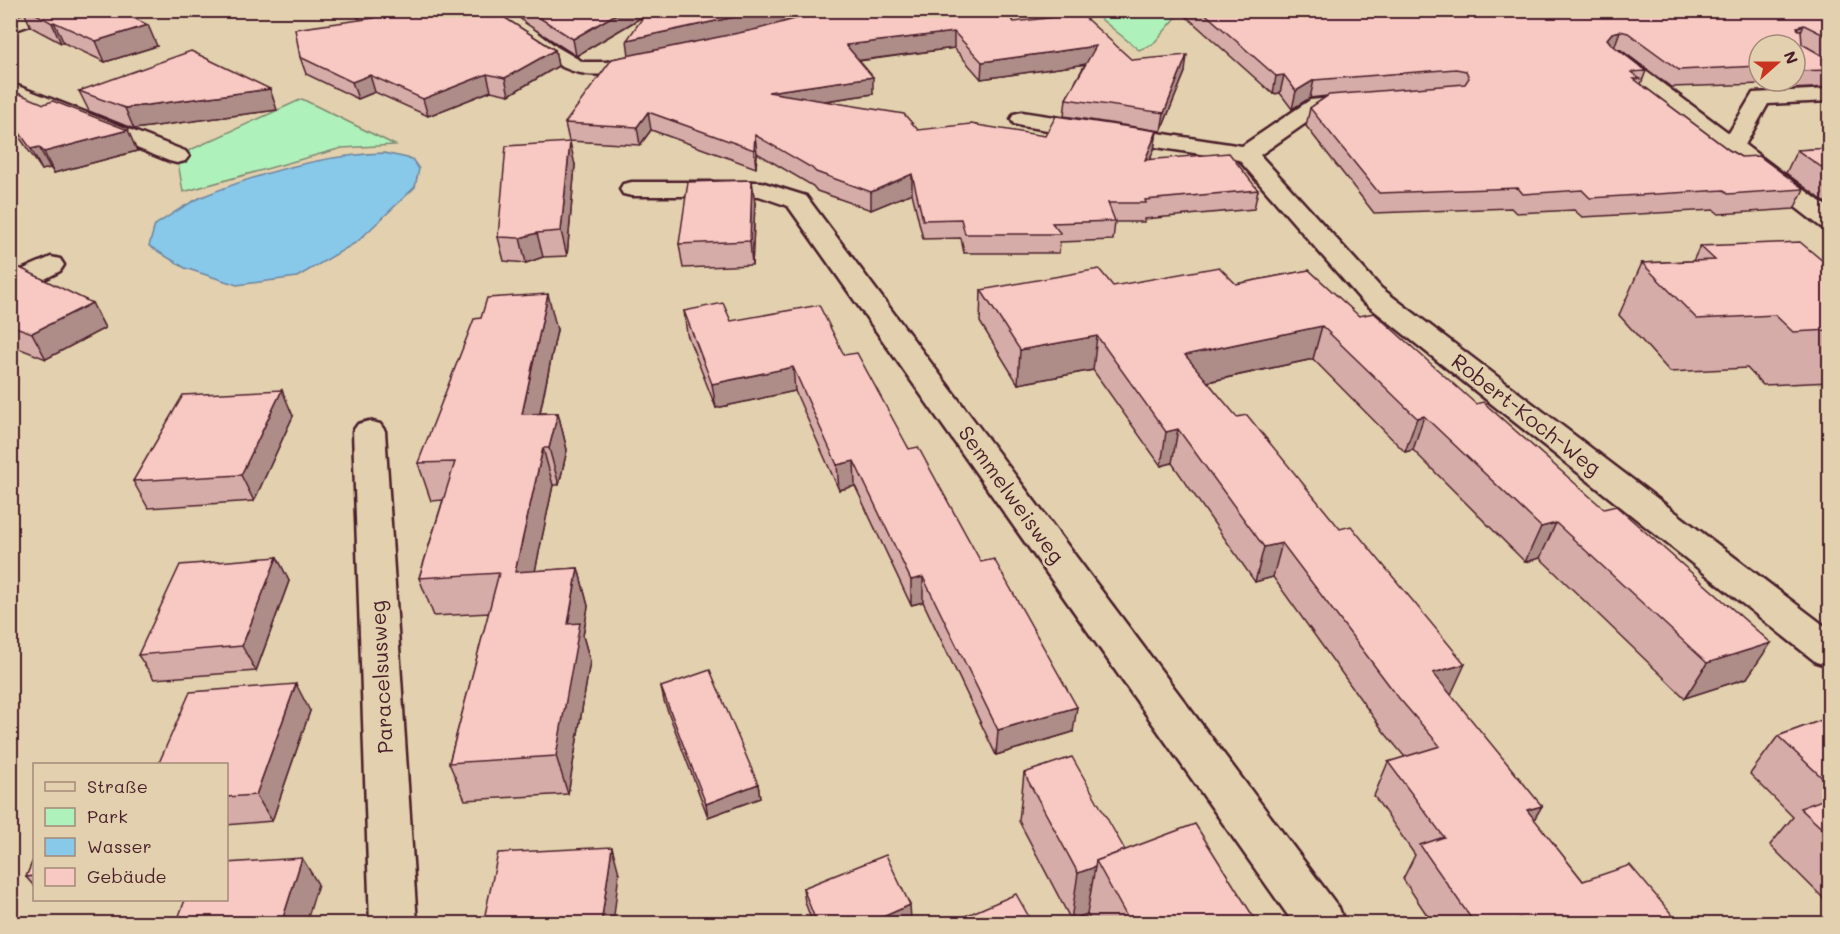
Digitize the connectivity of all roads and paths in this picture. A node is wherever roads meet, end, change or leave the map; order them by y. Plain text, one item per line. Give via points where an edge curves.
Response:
1 (56, 10) edge
2 (496, 10) edge
3 (10, 26) edge
4 (669, 56) edge
5 (1613, 56) edge
6 (10, 89) edge
7 (1830, 95) edge
8 (1374, 101) edge
9 (1022, 119) dead end
10 (1732, 147) junction
11 (1246, 154) junction
12 (177, 156) dead end
13 (633, 189) dead end
14 (1830, 222) edge
15 (51, 266) dead end
16 (10, 286) edge
17 (369, 431) dead end
18 (1830, 651) edge
19 (394, 924) edge
20 (1322, 924) edge

1 - 3 street
2 - 4 street via 517,29 578,68 613,68
5 - 10 street
6 - 12 street
7 - 10 street via 1761,98
8 - 11 street via 1318,105
9 - 11 street
10 - 14 street
11 - 18 street, Robert-Koch-Weg via 1371,294
13 - 20 street, Semmelweisweg via 761,189 797,201
15 - 16 street
17 - 19 street, Paracelsusweg

